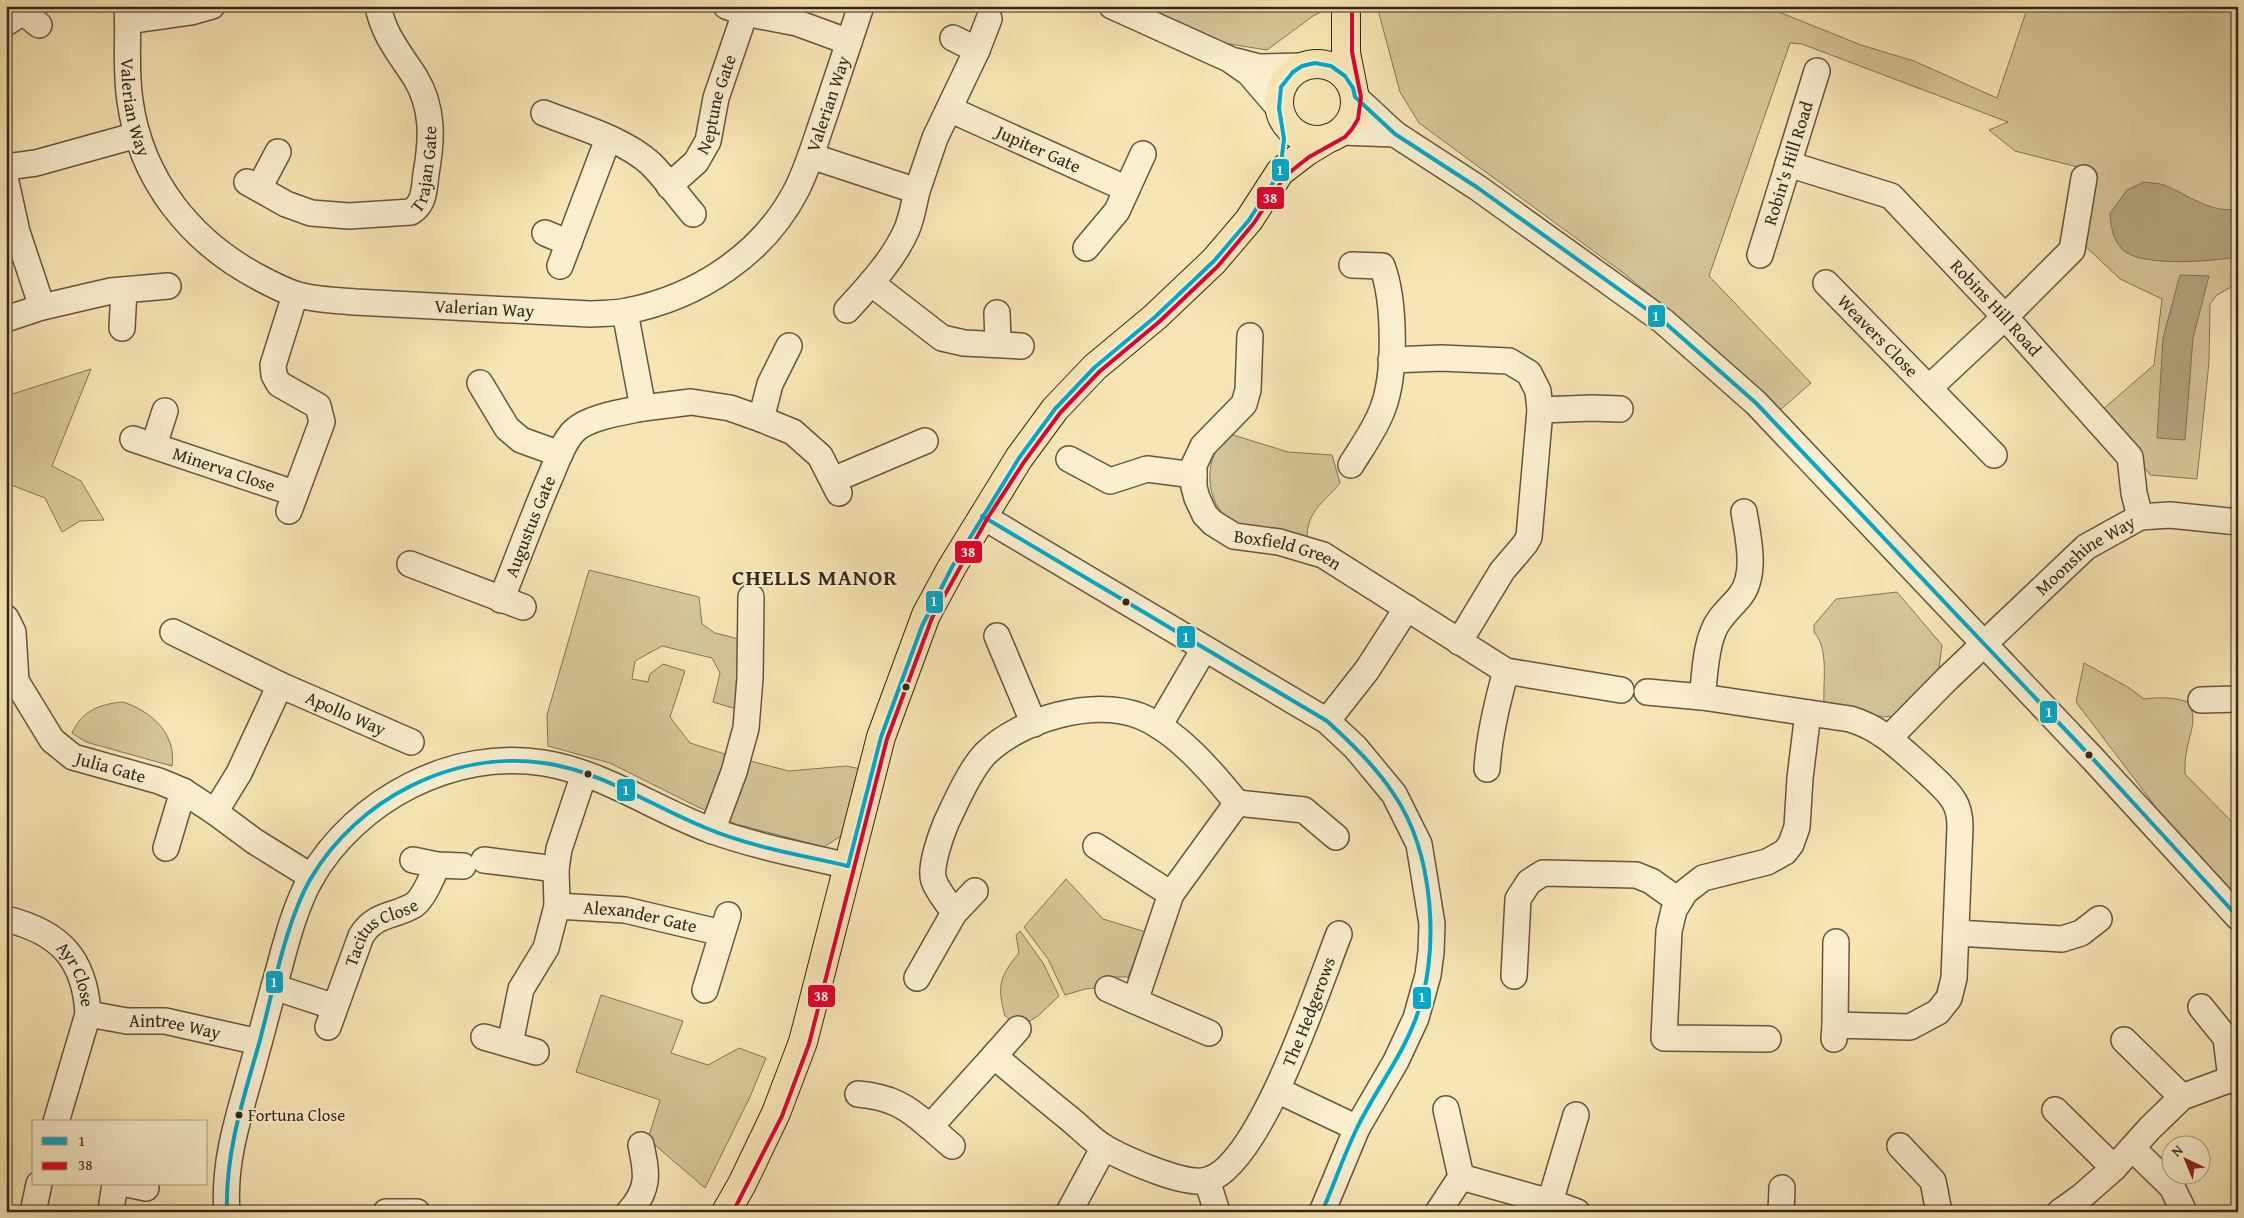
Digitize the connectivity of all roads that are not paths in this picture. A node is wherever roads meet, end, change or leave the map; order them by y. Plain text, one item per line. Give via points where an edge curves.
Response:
1 (212, 6) edge
2 (378, 6) edge
3 (861, 6) edge
4 (1112, 6) edge
5 (736, 10) edge
6 (128, 13) edge
7 (1346, 13) edge
8 (989, 19) dead end
9 (953, 38) dead end
10 (849, 42) junction
11 (977, 50) junction
12 (1229, 59) junction
13 (1306, 65) junction
14 (1817, 71) dead end
15 (1354, 93) junction
16 (949, 109) junction
17 (544, 113) dead end
18 (1281, 113) junction
19 (1395, 134) junction
20 (137, 135) junction
21 (1335, 135) junction
22 (608, 139) junction
23 (278, 152) dead end
24 (1143, 154) dead end
25 (811, 156) junction
26 (1788, 164) junction
27 (6, 167) edge
28 (1280, 172) junction
29 (2084, 178) dead end
30 (6, 182) edge
31 (669, 186) junction
32 (1127, 190) junction
33 (917, 191) junction
34 (693, 214) dead end
35 (545, 233) dead end
36 (1086, 248) dead end
37 (1760, 255) dead end
38 (1352, 265) dead end
39 (871, 283) junction
40 (1826, 283) dead end
41 (168, 286) dead end
42 (124, 290) junction
43 (295, 294) junction
44 (42, 307) junction
45 (847, 310) dead end
46 (625, 312) junction
47 (997, 313) dead end
48 (2005, 317) junction
49 (6, 319) edge
50 (122, 328) dead end
51 (1250, 336) dead end
52 (789, 346) dead end
53 (1391, 360) junction
54 (480, 383) dead end
55 (1929, 388) junction
56 (643, 408) junction
57 (1620, 409) dead end
58 (1540, 410) junction
59 (165, 411) dead end
60 (760, 419) junction
61 (925, 441) dead end
62 (560, 454) junction
63 (1994, 455) dead end
64 (1069, 460) dead end
65 (1350, 465) dead end
66 (1194, 474) junction
67 (1744, 512) dead end
68 (982, 516) junction
69 (2140, 517) junction
70 (2238, 522) edge
71 (410, 564) dead end
72 (751, 597) dead end
73 (1407, 608) junction
74 (6, 618) edge
75 (173, 632) dead end
76 (997, 636) dead end
77 (1459, 642) junction
78 (1984, 644) junction
79 (1204, 649) junction
80 (1506, 671) junction
81 (11, 682) edge
82 (280, 685) junction
83 (1621, 690) dead end
84 (1647, 692) dead end
85 (1702, 697) junction
86 (2238, 699) edge
87 (2201, 700) dead end
88 (1808, 713) junction
89 (1327, 721) junction
90 (1034, 724) junction
91 (1159, 726) junction
92 (1889, 738) junction
93 (411, 742) dead end
94 (1487, 769) dead end
95 (584, 774) junction
96 (183, 791) junction
97 (1237, 803) junction
98 (215, 812) junction
99 (712, 831) junction
100 (1336, 837) dead end
101 (1096, 846) dead end
102 (166, 848) dead end
103 (413, 860) dead end
104 (437, 865) junction
105 (848, 866) junction
106 (556, 869) junction
107 (312, 877) junction
108 (975, 891) dead end
109 (1171, 894) junction
110 (1679, 900) junction
111 (557, 906) junction
112 (954, 913) junction
113 (2238, 917) edge
114 (6, 919) edge
115 (2100, 919) dead end
116 (1956, 933) junction
117 (1339, 934) dead end
118 (1836, 942) dead end
119 (1514, 976) dead end
120 (917, 978) dead end
121 (274, 987) junction
122 (1108, 989) dead end
123 (705, 990) dead end
124 (1135, 1001) junction
125 (2201, 1008) dead end
126 (88, 1014) junction
127 (1018, 1029) dead end
128 (1210, 1033) dead end
129 (484, 1037) dead end
130 (1768, 1039) dead end
131 (2124, 1040) dead end
132 (259, 1042) junction
133 (510, 1044) junction
134 (536, 1052) dead end
135 (994, 1056) junction
136 (2234, 1081) edge
137 (1278, 1090) junction
138 (858, 1094) dead end
139 (2182, 1097) junction
140 (1446, 1109) dead end
141 (2056, 1110) dead end
142 (57, 1120) edge
143 (1565, 1126) dead end
144 (930, 1127) junction
145 (1357, 1128) junction
146 (641, 1145) dead end
147 (952, 1146) dead end
148 (1900, 1146) dead end
149 (1104, 1148) junction
150 (2133, 1149) junction
151 (2114, 1168) junction
152 (1461, 1176) junction
153 (1207, 1180) junction
154 (39, 1186) edge
155 (1550, 1202) junction
156 (33, 1212) edge
157 (227, 1212) edge
158 (386, 1212) edge
159 (417, 1212) edge
160 (629, 1212) edge
161 (726, 1212) edge
162 (1069, 1212) edge
163 (1217, 1212) edge
164 (1322, 1212) edge
165 (1438, 1212) edge
166 (1577, 1212) edge
167 (1939, 1212) edge
168 (2060, 1212) edge
169 (2184, 1212) edge

1 - 6 street via 191,12
2 - 23 street, Trajan Gate via 384,27 421,91 430,118 431,149 421,203 411,212 330,216 294,207 253,185
3 - 10 street, Valerian Way
4 - 12 street
5 - 10 street, Neptune Gate via 797,24
5 - 31 street, Neptune Gate via 708,141 696,162
6 - 20 street, Valerian Way via 127,76
7 - 13 main road via 1335,36
7 - 15 main road via 1346,53
8 - 11 street
9 - 11 street
10 - 25 street, Valerian Way
11 - 16 street
12 - 13 street via 1259,67
12 - 18 street via 1249,73
13 - 15 main road via 1331,66 1345,76
13 - 18 main road via 1293,72 1281,87
14 - 26 street, Robin's Hill Road
15 - 19 street
15 - 21 main road via 1352,117
16 - 32 street, Jupiter Gate
16 - 33 street
17 - 22 street
18 - 21 main road via 1288,127 1305,138 1315,140
18 - 28 main road via 1284,138
19 - 21 street
19 - 78 street via 1478,188 1663,321 1756,403
20 - 27 street via 36,163
20 - 43 street, Valerian Way via 166,197 205,242 238,266
21 - 28 main road
22 - 31 street via 644,159
22 - 35 street via 564,254
24 - 32 street
25 - 33 street
25 - 46 street, Valerian Way via 782,212 744,256 699,286 651,306
26 - 37 street, Robin's Hill Road
26 - 48 street, Robins Hill Road via 1891,196
28 - 68 main road via 1249,220 1214,261 1155,318 1095,367 1055,409
29 - 48 street via 2072,250
30 - 44 street via 17,232
31 - 34 street
32 - 36 street via 1117,211
33 - 39 street via 907,229
38 - 53 street via 1382,266 1387,278
39 - 45 street
39 - 47 street via 942,338 964,344 1009,345
40 - 55 street, Weavers Close
41 - 42 street
42 - 44 street
42 - 50 street
43 - 46 street, Valerian Way via 355,302 590,314
43 - 59 street, Minerva Close via 273,365 274,375 279,384 318,406 322,422 292,502 144,442
44 - 49 street
46 - 56 street
48 - 55 street, Weavers Close
48 - 69 street, Robins Hill Road via 2130,457
51 - 66 street, Boxfield Green via 1246,398 1239,411 1203,446 1194,464
52 - 60 street via 770,384
53 - 58 street via 1509,360 1529,372 1538,391
53 - 65 street via 1384,407
54 - 62 street, Augustus Gate via 507,428 521,440
55 - 63 street, Weavers Close
56 - 60 street, Augustus Gate via 691,402 730,408
56 - 62 street, Augustus Gate via 584,424 574,431
57 - 58 street
58 - 77 street via 1529,537 1502,571
60 - 61 street, Augustus Gate via 794,432 820,456 836,486
62 - 71 street, Augustus Gate via 512,604
64 - 66 street via 1110,481 1147,469
66 - 73 street, Boxfield Green via 1194,487 1201,508 1220,528 1234,536 1279,542 1323,555
67 - 85 street via 1757,537 1748,581 1712,634
68 - 79 street
68 - 105 main road via 922,626 881,737
69 - 70 street, Moonshine Way via 2170,515
69 - 78 street, Moonshine Way via 2086,546
72 - 99 street via 746,728
73 - 77 street, Boxfield Green
73 - 89 street via 1367,670
74 - 81 street, Julia Gate via 13,632
75 - 82 street, Apollo Way
76 - 90 street
77 - 80 street, Boxfield Green
78 - 92 street, Moonshine Way
78 - 113 street
79 - 89 street
79 - 91 street
80 - 83 street, Boxfield Green
80 - 94 street via 1496,704
81 - 96 street, Julia Gate via 52,740 73,757
82 - 93 street, Apollo Way
82 - 98 street via 239,773
84 - 85 street
85 - 88 street
86 - 87 street
88 - 92 street via 1864,723
88 - 110 street via 1798,827 1791,844 1785,852 1767,862 1703,878
89 - 145 street via 1356,747 1394,794 1420,844 1432,924 1428,975 1416,1018 1400,1054
90 - 91 street via 1072,711 1105,708 1140,716
90 - 112 street via 984,755 937,843 933,880
91 - 97 street via 1199,761
92 - 116 street via 1945,789 1958,808
95 - 99 street via 612,783 660,809
95 - 106 street via 559,848
95 - 107 street via 544,763 518,761 492,762 441,772 416,782 374,807 342,836
96 - 98 street, Julia Gate
96 - 102 street
97 - 100 street via 1304,810
97 - 109 street
98 - 107 street, Julia Gate
99 - 105 street
101 - 109 street
103 - 104 street
104 - 106 street
104 - 121 street, Tacitus Close via 415,904 367,926 332,1017
105 - 161 main road via 803,1042 776,1113
106 - 111 street
107 - 121 street via 294,915
108 - 112 street
109 - 124 street
110 - 119 street via 1636,875 1543,873 1529,882 1518,899
110 - 130 street via 1669,931 1664,1038
111 - 123 street, Alexander Gate via 625,910 725,924
111 - 133 street via 546,948 521,989
112 - 120 street
114 - 126 street, Ayr Close via 32,926 65,949 83,981
115 - 116 street via 2074,937 2062,939
116 - 118 street via 1953,989 1949,998 1938,1012 1910,1027 1835,1032
117 - 137 street, The Hedgerows
121 - 132 street
122 - 124 street
124 - 128 street
125 - 136 street via 2226,1038
126 - 132 street, Aintree Way via 127,1021 165,1021
126 - 142 street, Ayr Close
127 - 135 street
129 - 133 street
131 - 139 street
132 - 157 street via 230,1156
133 - 134 street
135 - 144 street
135 - 149 street
136 - 139 street
137 - 145 street, The Hedgerows
137 - 153 street, The Hedgerows via 1240,1152 1223,1171
138 - 144 street via 878,1095 894,1101 907,1107
139 - 150 street
140 - 152 street via 1460,1131
141 - 151 street
143 - 155 street
144 - 147 street
145 - 164 street
146 - 160 street via 647,1172 640,1200
148 - 167 street via 1933,1181
149 - 153 street via 1177,1178
149 - 162 street
150 - 151 street
150 - 169 street via 2172,1187
151 - 168 street
152 - 155 street
152 - 165 street
153 - 163 street
154 - 156 street
155 - 166 street
158 - 159 street

